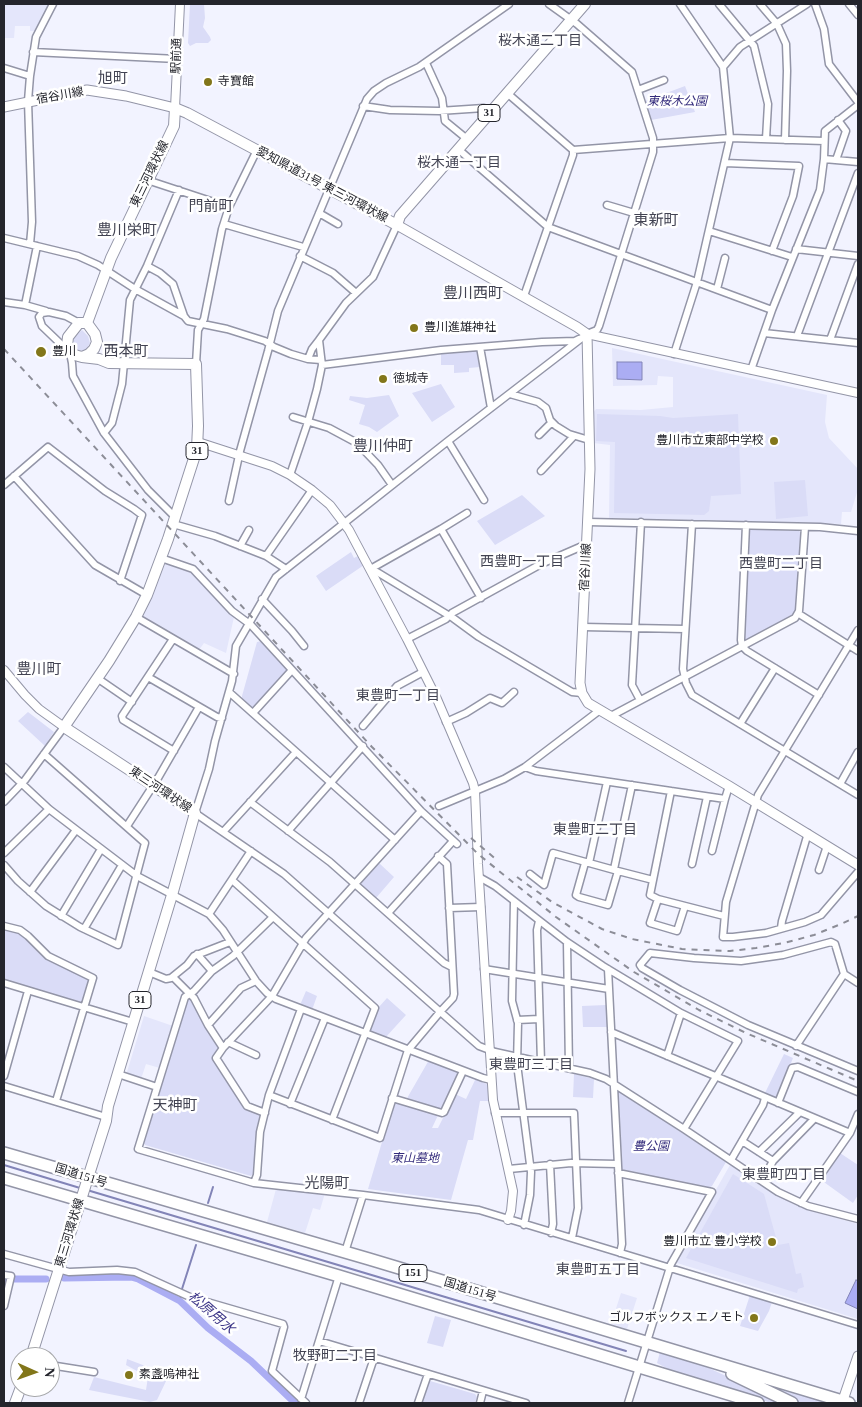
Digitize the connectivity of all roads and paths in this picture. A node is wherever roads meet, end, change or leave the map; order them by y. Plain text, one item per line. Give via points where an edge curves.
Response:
1 (53, 4) edge
2 (180, 4) edge
3 (509, 4) edge
4 (549, 4) edge
5 (585, 4) edge
6 (680, 4) edge
7 (719, 4) edge
8 (760, 4) edge
9 (807, 4) edge
10 (815, 4) edge
11 (849, 4) edge
12 (858, 15) edge
13 (570, 20) junction
14 (777, 24) junction
15 (750, 40) junction
16 (32, 52) junction
17 (178, 59) junction
18 (426, 63) junction
19 (723, 67) junction
20 (4, 68) edge
21 (30, 76) junction
22 (664, 80) dead end
23 (638, 90) junction
24 (507, 93) junction
25 (28, 101) junction
26 (858, 103) edge
27 (364, 106) junction
28 (4, 107) edge
29 (175, 108) junction
30 (443, 110) junction
31 (492, 110) junction
32 (838, 120) junction
33 (730, 138) junction
34 (467, 139) junction
35 (766, 139) junction
36 (785, 140) junction
37 (824, 141) junction
38 (654, 144) junction
39 (458, 149) junction
40 (258, 150) junction
41 (573, 150) junction
42 (824, 159) junction
43 (836, 160) junction
44 (858, 162) edge
45 (725, 163) junction
46 (858, 173) edge
47 (147, 180) junction
48 (330, 189) junction
49 (179, 190) junction
50 (607, 205) dead end
51 (229, 207) junction
52 (319, 213) junction
53 (634, 213) junction
54 (224, 224) junction
55 (338, 224) dead end
56 (397, 225) junction
57 (548, 227) junction
58 (709, 231) junction
59 (4, 238) edge
60 (34, 245) junction
61 (303, 247) junction
62 (796, 249) junction
63 (772, 251) junction
64 (621, 253) junction
65 (828, 253) junction
66 (300, 256) junction
67 (858, 256) edge
68 (725, 258) dead end
69 (792, 258) junction
70 (858, 264) edge
71 (147, 266) junction
72 (106, 270) junction
73 (697, 282) junction
74 (136, 289) junction
75 (717, 289) junction
76 (356, 293) junction
77 (524, 296) junction
78 (4, 302) edge
79 (25, 305) junction
80 (772, 310) junction
81 (39, 311) junction
82 (184, 316) junction
83 (83, 323) junction
84 (202, 324) junction
85 (764, 333) junction
86 (587, 334) junction
87 (797, 336) junction
88 (319, 340) junction
89 (830, 340) junction
90 (858, 343) edge
91 (269, 345) junction
92 (480, 347) junction
93 (94, 349) junction
94 (69, 351) junction
95 (674, 354) junction
96 (78, 359) junction
97 (99, 359) junction
98 (308, 359) junction
99 (124, 363) junction
100 (321, 363) junction
101 (196, 364) junction
102 (751, 370) junction
103 (858, 393) edge
104 (510, 394) junction
105 (491, 408) junction
106 (293, 417) dead end
107 (308, 422) junction
108 (552, 422) junction
109 (104, 433) junction
110 (539, 435) dead end
111 (574, 436) junction
112 (589, 440) junction
113 (448, 441) junction
114 (198, 442) junction
115 (240, 455) junction
116 (540, 471) dead end
117 (290, 475) junction
118 (14, 476) junction
119 (4, 485) edge
120 (392, 485) junction
121 (312, 490) junction
122 (484, 500) dead end
123 (229, 501) dead end
124 (467, 513) dead end
125 (174, 520) junction
126 (588, 522) junction
127 (641, 522) junction
128 (344, 523) junction
129 (692, 524) junction
130 (746, 525) junction
131 (805, 527) junction
132 (442, 528) junction
133 (857, 528) edge
134 (249, 530) dead end
135 (587, 544) junction
136 (240, 546) junction
137 (266, 556) junction
138 (161, 558) junction
139 (286, 569) junction
140 (371, 571) junction
141 (120, 581) junction
142 (147, 595) junction
143 (481, 598) junction
144 (262, 599) junction
145 (799, 614) junction
146 (449, 616) junction
147 (136, 617) junction
148 (248, 624) junction
149 (583, 627) junction
150 (635, 628) junction
151 (685, 629) junction
152 (858, 630) edge
153 (173, 638) junction
154 (407, 639) junction
155 (850, 645) junction
156 (304, 646) dead end
157 (742, 646) junction
158 (858, 651) edge
159 (775, 668) junction
160 (4, 670) edge
161 (292, 670) junction
162 (423, 672) junction
163 (234, 674) junction
164 (685, 676) junction
165 (148, 677) junction
166 (97, 678) junction
167 (229, 692) junction
168 (514, 692) dead end
169 (582, 694) junction
170 (819, 695) junction
171 (640, 700) junction
172 (132, 702) junction
173 (199, 707) junction
174 (600, 710) junction
175 (253, 713) junction
176 (611, 716) junction
177 (222, 718) junction
178 (446, 722) junction
179 (740, 724) junction
180 (363, 726) dead end
181 (64, 727) junction
182 (363, 746) junction
183 (174, 751) junction
184 (785, 751) junction
185 (296, 752) junction
186 (858, 752) edge
187 (44, 754) junction
188 (526, 767) junction
189 (4, 768) edge
190 (330, 782) junction
191 (607, 782) junction
192 (22, 784) junction
193 (840, 784) junction
194 (154, 785) junction
195 (632, 786) junction
196 (729, 786) junction
197 (476, 791) junction
198 (671, 791) junction
199 (858, 795) edge
200 (707, 797) junction
201 (725, 799) junction
202 (4, 802) edge
203 (250, 802) junction
204 (756, 802) junction
205 (439, 806) dead end
206 (49, 808) junction
207 (421, 811) junction
208 (195, 813) junction
209 (127, 826) junction
210 (76, 830) junction
211 (288, 831) junction
212 (223, 832) junction
213 (808, 833) junction
214 (395, 840) junction
215 (827, 846) junction
216 (101, 849) junction
217 (251, 851) junction
218 (712, 851) dead end
219 (4, 853) edge
220 (438, 856) junction
221 (587, 863) junction
222 (692, 864) dead end
223 (858, 864) edge
224 (4, 865) edge
225 (122, 865) junction
226 (616, 870) junction
227 (819, 870) dead end
228 (858, 872) edge
229 (530, 874) dead end
230 (137, 876) junction
231 (479, 877) junction
232 (232, 880) junction
233 (653, 880) junction
234 (355, 884) junction
235 (30, 892) junction
236 (172, 894) junction
237 (658, 899) junction
238 (514, 901) junction
239 (685, 906) junction
240 (481, 907) junction
241 (449, 908) junction
242 (329, 913) junction
243 (388, 913) junction
244 (209, 914) junction
245 (61, 916) junction
246 (724, 916) junction
247 (273, 917) junction
248 (539, 921) junction
249 (4, 926) edge
250 (781, 928) junction
251 (84, 929) junction
252 (230, 942) junction
253 (567, 942) junction
254 (303, 944) junction
255 (238, 952) junction
256 (196, 954) junction
257 (452, 967) junction
258 (484, 969) junction
259 (608, 969) junction
260 (212, 971) junction
261 (149, 972) junction
262 (512, 973) junction
263 (844, 974) junction
264 (174, 977) junction
265 (539, 978) junction
266 (256, 981) junction
267 (567, 982) junction
268 (4, 983) edge
269 (858, 983) edge
270 (608, 989) junction
271 (28, 991) junction
272 (189, 994) junction
273 (272, 996) junction
274 (85, 1007) junction
275 (302, 1009) junction
276 (440, 1012) junction
277 (681, 1012) junction
278 (325, 1018) junction
279 (539, 1019) junction
280 (517, 1020) junction
281 (133, 1022) junction
282 (208, 1025) junction
283 (610, 1032) junction
284 (365, 1034) junction
285 (225, 1045) junction
286 (796, 1046) junction
287 (408, 1050) junction
288 (489, 1050) junction
289 (256, 1055) dead end
290 (667, 1056) junction
291 (516, 1057) junction
292 (541, 1062) junction
293 (569, 1068) junction
294 (463, 1071) junction
295 (858, 1071) edge
296 (118, 1074) junction
297 (4, 1076) edge
298 (715, 1078) junction
299 (491, 1080) junction
300 (613, 1082) junction
301 (4, 1086) edge
302 (157, 1087) junction
303 (858, 1092) edge
304 (269, 1095) junction
305 (392, 1098) junction
306 (765, 1098) junction
307 (56, 1101) junction
308 (778, 1103) junction
309 (290, 1104) junction
310 (495, 1112) junction
311 (799, 1112) junction
312 (265, 1113) junction
313 (524, 1113) junction
314 (858, 1114) edge
315 (106, 1117) junction
316 (814, 1119) junction
317 (332, 1120) junction
318 (684, 1129) junction
319 (850, 1133) junction
320 (742, 1141) junction
321 (759, 1152) junction
322 (4, 1153) edge
323 (731, 1160) junction
324 (773, 1161) junction
325 (577, 1163) junction
326 (550, 1164) junction
327 (617, 1164) junction
328 (530, 1166) junction
329 (509, 1169) junction
330 (618, 1173) junction
331 (4, 1178) edge
332 (762, 1181) junction
333 (254, 1183) junction
334 (84, 1189) junction
335 (363, 1195) junction
336 (801, 1203) junction
337 (858, 1218) edge
338 (508, 1220) junction
339 (524, 1225) junction
340 (551, 1233) junction
341 (572, 1238) junction
342 (345, 1252) junction
343 (620, 1253) junction
344 (4, 1254) edge
345 (669, 1268) junction
346 (58, 1270) junction
347 (339, 1276) junction
348 (8, 1278) edge
349 (4, 1306) edge
350 (858, 1325) edge
351 (319, 1341) junction
352 (647, 1343) junction
353 (34, 1347) edge
354 (858, 1356) edge
355 (374, 1358) junction
356 (699, 1358) junction
357 (60, 1367) edge
358 (639, 1367) junction
359 (94, 1372) dead end
360 (428, 1374) junction
361 (483, 1391) junction
362 (304, 1401) edge
363 (359, 1403) edge
364 (418, 1403) edge
365 (480, 1403) edge
366 (526, 1403) edge
367 (628, 1403) edge
368 (758, 1403) edge
369 (792, 1403) edge
370 (844, 1403) edge

1 - 16 street
2 - 17 street, 駅前通
3 - 18 street
4 - 13 street
5 - 13 main road, 愛知県道31号 東三河環状線 / 31
6 - 19 street
7 - 15 street
8 - 14 street
9 - 14 street
10 - 26 street via 824,29 829,64
11 - 12 street
13 - 23 street via 632,72
13 - 24 main road, 愛知県道31号 東三河環状線 / 31
14 - 15 street
14 - 36 street via 786,44
15 - 19 street
15 - 35 street via 768,104
16 - 17 street
16 - 21 street
17 - 29 street, 駅前通
18 - 27 street via 374,91
18 - 30 street via 442,98
19 - 33 street
20 - 21 street
21 - 25 street
22 - 23 street
23 - 38 street
24 - 31 main road, 愛知県道31号 東三河環状線 / 31
24 - 41 street
25 - 28 main road, 宿谷川線
25 - 29 main road, 宿谷川線 via 87,90
25 - 60 street
26 - 32 street
27 - 30 street via 390,110
27 - 48 street
29 - 40 main road, 愛知県道31号 東三河環状線
29 - 47 main road, 東三河環状線 via 174,126
30 - 31 street
30 - 34 street via 445,121
31 - 34 main road, 愛知県道31号 東三河環状線 / 31
32 - 37 street via 825,131
32 - 43 street via 846,131
33 - 35 street
33 - 38 street
33 - 45 street
34 - 39 main road, 愛知県道31号 東三河環状線 / 31
35 - 36 street
36 - 37 street
37 - 42 street
38 - 41 street
38 - 53 street
39 - 56 main road, 愛知県道31号 東三河環状線 / 31 via 400,216
39 - 57 street
40 - 48 main road, 愛知県道31号 東三河環状線
40 - 51 street
41 - 57 street
42 - 43 street
42 - 62 street via 820,190
43 - 44 street
45 - 58 street
45 - 63 street via 799,166 793,196
46 - 65 street
47 - 49 street
47 - 72 main road, 東三河環状線
48 - 52 street
48 - 56 main road, 愛知県道31号 東三河環状線
49 - 51 street
49 - 71 street
50 - 53 street
51 - 54 street
52 - 55 street
52 - 61 street
53 - 64 street
54 - 61 street
54 - 84 street
56 - 76 street via 375,273
56 - 77 main road
57 - 64 street
57 - 77 street
58 - 63 street
58 - 73 street
59 - 60 street
60 - 72 street via 78,256
60 - 79 street
61 - 66 street
62 - 65 street
62 - 69 street
63 - 69 street
64 - 73 street
64 - 86 street via 599,326
65 - 67 street
65 - 87 street
66 - 76 street via 333,273
66 - 91 street via 278,311
68 - 75 street
69 - 80 street
70 - 89 street
71 - 74 street
71 - 82 street via 173,284
72 - 74 street
72 - 83 main road, 東三河環状線
73 - 75 street
73 - 95 street
74 - 82 street
74 - 99 street via 130,300
75 - 80 street
76 - 88 street
77 - 86 main road
78 - 79 street
79 - 81 street
80 - 85 street
81 - 83 street
81 - 94 street via 38,320 42,326
82 - 84 street via 188,321
83 - 93 main road via 95,334 97,342
83 - 94 main road, 東三河環状線 via 68,337
84 - 91 street via 265,341
84 - 101 street via 198,330
85 - 87 street
85 - 102 street
86 - 92 street via 575,341
86 - 95 street
86 - 104 street
86 - 112 main road, 宿谷川線
87 - 89 street
88 - 98 street
88 - 100 street
89 - 90 street
91 - 98 street
91 - 115 street
92 - 100 street
92 - 105 street
93 - 96 main road
93 - 97 main road
94 - 96 main road
95 - 102 street
96 - 97 main road
96 - 109 street via 73,376
97 - 99 main road
98 - 100 street
99 - 101 main road
99 - 109 street via 112,423
100 - 107 street
101 - 114 main road, 31
102 - 103 street
104 - 105 street
104 - 108 street via 538,402 546,408
105 - 113 street
106 - 107 street
107 - 117 street
107 - 120 street via 329,428 357,443
108 - 110 street
108 - 111 street
109 - 125 street
111 - 112 street
111 - 116 street
112 - 126 main road, 宿谷川線
113 - 120 street
113 - 122 street
114 - 115 street
114 - 125 main road, 31
115 - 117 street
115 - 123 street
117 - 121 street
118 - 119 street
118 - 141 street via 95,566
118 - 141 street via 48,447 142,516
120 - 128 street
121 - 128 street
121 - 137 street
124 - 132 street
125 - 136 street
125 - 138 main road, 31
126 - 127 street
126 - 135 main road, 宿谷川線
127 - 129 street
127 - 150 street
128 - 139 street
128 - 140 street
129 - 130 street
129 - 151 street
130 - 131 street
130 - 157 street
131 - 133 street
131 - 145 street
132 - 140 street
132 - 143 street
134 - 136 street
135 - 143 street via 541,564
135 - 149 main road, 宿谷川線
136 - 137 street
137 - 139 street
138 - 142 main road, 31
138 - 148 street via 193,569
139 - 144 street via 276,577
140 - 146 street
140 - 154 street
141 - 142 street
142 - 147 main road, 31
143 - 146 street
144 - 148 street
144 - 156 street
145 - 155 street
145 - 157 street
146 - 154 street
146 - 169 street via 572,692
147 - 153 street
147 - 166 main road, 31
148 - 161 street
148 - 163 street via 236,646
149 - 150 street
149 - 169 main road, 宿谷川線
150 - 151 street
150 - 171 street via 632,685
151 - 164 street
152 - 155 street
153 - 163 street
153 - 165 street
154 - 162 street
155 - 158 street
155 - 170 street
157 - 159 street
157 - 164 street
159 - 170 street
159 - 179 street
160 - 181 street via 32,702
161 - 175 street
161 - 182 street
162 - 178 street
162 - 180 street via 397,686
163 - 167 street
164 - 171 street
164 - 179 street via 692,695
165 - 172 street
165 - 173 street
166 - 172 street
166 - 181 main road, 31
167 - 175 street
167 - 177 street
168 - 178 street via 502,702 490,698 466,714
169 - 174 main road via 588,703
170 - 184 street
171 - 176 street
172 - 183 street via 122,716 123,720
173 - 177 street
173 - 183 street
174 - 176 main road
174 - 188 street
175 - 185 street
176 - 196 main road
177 - 208 street
178 - 197 street
179 - 184 street
181 - 187 street
181 - 194 main road, 東三河環状線
182 - 190 street
182 - 207 street
183 - 194 street
184 - 193 street
184 - 204 street
185 - 190 street
185 - 203 street
186 - 193 street
187 - 192 street
187 - 209 street
188 - 191 street
188 - 197 street
189 - 192 street
190 - 211 street
190 - 214 street
191 - 195 street
191 - 221 street
192 - 202 street
192 - 206 street
193 - 199 street
194 - 208 main road, 東三河環状線
194 - 209 street
195 - 198 street
195 - 226 street
196 - 201 street
196 - 204 main road
197 - 205 street
197 - 231 street
198 - 200 street
198 - 233 street
200 - 201 street
200 - 222 street
201 - 218 street
203 - 211 street
203 - 212 street
204 - 213 main road
204 - 246 street
206 - 210 street
206 - 219 street
207 - 214 street
207 - 220 street via 455,843
208 - 212 street
208 - 236 main road, 東三河環状線 / 31
209 - 230 street via 145,843
210 - 216 street
210 - 235 street
211 - 234 street
212 - 217 street
213 - 215 main road
213 - 250 street
214 - 234 street
215 - 223 main road
215 - 227 street
216 - 225 street
216 - 245 street
217 - 232 street
217 - 242 street via 284,874
220 - 241 street via 447,864
220 - 243 street
221 - 226 street
221 - 226 street via 576,895 608,905
221 - 229 street via 553,853 544,885
224 - 235 street
225 - 230 street
225 - 251 street
226 - 233 street
228 - 250 street via 821,915
230 - 236 street
230 - 251 street via 118,945
231 - 238 street
231 - 240 street
232 - 244 street
232 - 247 street
233 - 237 street via 650,895
234 - 242 street
234 - 243 street
235 - 245 street
236 - 244 street
236 - 261 main road, 東三河環状線 / 31
237 - 239 street
237 - 239 street via 650,923 677,931
238 - 248 street
238 - 262 street
239 - 246 street
240 - 241 street
240 - 258 street
241 - 257 street
242 - 254 street
242 - 276 street
243 - 257 street
244 - 252 street
245 - 251 street
246 - 250 street via 723,937 766,933
247 - 254 street
247 - 255 street
248 - 253 street
248 - 265 street
249 - 274 street via 20,930 48,956 93,978
252 - 255 street
252 - 256 street
253 - 259 street
253 - 267 street
254 - 273 street
254 - 284 street via 375,1008
255 - 260 street
255 - 266 street
256 - 260 street
256 - 264 street
257 - 276 street via 453,998
258 - 262 street
258 - 288 street
259 - 270 street
259 - 277 street
260 - 272 street
261 - 264 street via 166,979
261 - 281 main road, 東三河環状線 / 31
262 - 265 street
262 - 280 street via 512,1000
263 - 269 street
263 - 286 street
263 - 286 street via 835,944 831,942 783,955 741,961 650,953 640,965 688,995
264 - 272 street
265 - 267 street
265 - 279 street
266 - 273 street
266 - 282 street via 241,988
267 - 270 street
267 - 293 street
268 - 271 street
270 - 283 street
271 - 274 street
271 - 297 street
272 - 282 street
272 - 302 street via 185,997
273 - 275 street
273 - 285 street
274 - 281 street
274 - 307 street
275 - 278 street
275 - 304 street
276 - 287 street
276 - 288 street via 479,1046
277 - 290 street
277 - 298 street via 738,1041
278 - 284 street
278 - 309 street
279 - 280 street
279 - 292 street
280 - 291 street
281 - 296 main road, 東三河環状線 / 31
282 - 285 street
283 - 290 street
283 - 300 street
284 - 287 street
284 - 317 street
285 - 289 street
285 - 312 street via 216,1058 247,1106
286 - 295 street
287 - 294 street
287 - 305 street
288 - 291 street
288 - 299 street
290 - 298 street
291 - 292 street
291 - 313 street
292 - 293 street
293 - 300 street
294 - 299 street
294 - 305 street via 442,1113
296 - 302 street
296 - 315 main road, 東三河環状線 / 31
298 - 306 street
298 - 318 street
299 - 310 street
300 - 318 street
300 - 327 street
301 - 307 street
302 - 333 street via 138,1149
303 - 308 street via 792,1068
304 - 309 street
304 - 312 street
305 - 317 street via 380,1138
306 - 308 street
306 - 320 street
307 - 315 street
308 - 311 street
309 - 317 street
310 - 313 street
310 - 329 street
311 - 316 street
311 - 321 street
312 - 333 street
313 - 325 street via 574,1113
313 - 328 street
314 - 319 street
315 - 334 main road, 東三河環状線 / 31
316 - 319 street
316 - 324 street
318 - 323 street
319 - 336 street
320 - 321 street
320 - 323 street
321 - 324 street
322 - 334 highway, 国道151号 / 151
323 - 332 street
324 - 332 street
325 - 326 street
325 - 327 street
325 - 341 street via 578,1208
326 - 328 street
326 - 340 street
327 - 330 street
328 - 329 street
328 - 339 street via 530,1195
329 - 338 street via 513,1191
330 - 343 street
330 - 345 street via 712,1192
331 - 334 highway, 国道151号 / 151
332 - 336 street
333 - 335 street
334 - 342 highway, 国道151号 / 151
334 - 346 main road, 東三河環状線 / 31
334 - 347 highway, 国道151号 / 151
335 - 338 street via 479,1210
335 - 342 street
336 - 337 street
338 - 339 street
339 - 340 street
340 - 341 street
341 - 343 street
342 - 352 highway, 国道151号 / 151
343 - 345 street
344 - 346 street
345 - 350 street
345 - 352 street
346 - 353 main road, 東三河環状線 / 31
346 - 362 street via 135,1272 190,1297 283,1324 272,1371
347 - 351 street
347 - 358 highway, 国道151号 / 151
348 - 349 street
351 - 355 street
351 - 362 street
352 - 356 highway, 国道151号 / 151
352 - 358 street
354 - 370 main road
355 - 360 street
355 - 363 street
356 - 369 highway
356 - 370 highway, 国道151号 / 151
357 - 359 street
358 - 367 street
358 - 368 highway, 国道151号 / 151
360 - 361 street
360 - 364 street
361 - 365 street
361 - 366 street

